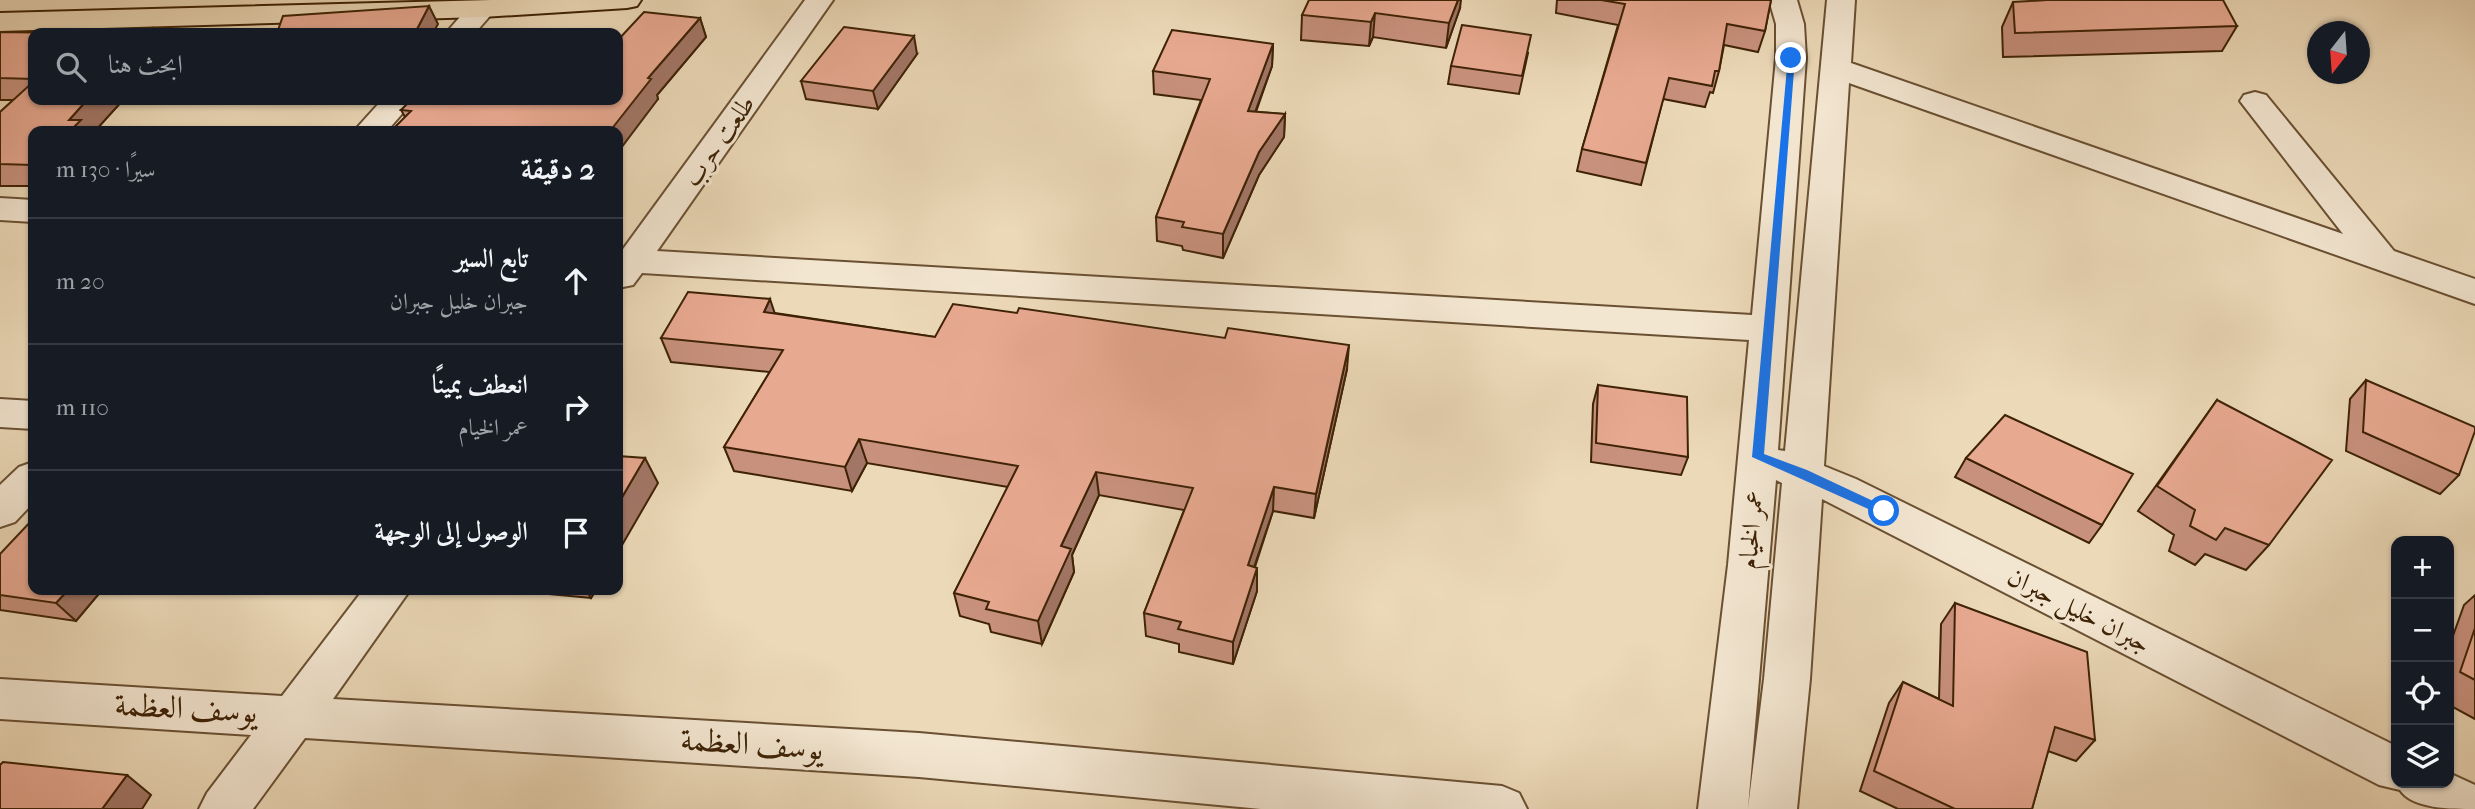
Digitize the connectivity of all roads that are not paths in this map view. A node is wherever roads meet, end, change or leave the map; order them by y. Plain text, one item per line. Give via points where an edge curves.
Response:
1 (52, 0) edge
2 (627, 0) edge
3 (819, 0) edge
4 (1783, 0) edge
5 (1841, 0) edge
6 (0, 1) edge
7 (482, 9) junction
8 (0, 22) edge
9 (465, 28) edge
10 (1836, 68) junction
11 (2255, 101) dead end
12 (394, 105) edge
13 (375, 126) edge
14 (0, 209) edge
15 (28, 211) edge
16 (2381, 258) junction
17 (626, 271) edge
18 (2475, 292) edge
19 (1769, 330) junction
20 (0, 413) edge
21 (28, 415) edge
22 (1758, 457) junction
23 (1803, 473) junction
24 (28, 483) edge
25 (0, 511) edge
26 (384, 595) edge
27 (0, 699) edge
28 (295, 714) junction
29 (2391, 767) edge
30 (2431, 788) edge
31 (224, 809) edge
32 (1502, 809) edge
33 (1723, 809) edge
34 (1772, 809) edge
35 (2473, 809) edge

1 - 6 main road
2 - 7 main road
3 - 17 street, طلعت حرب
4 - 19 street, عمر الخيام via 1790,24 1791,58
5 - 10 street, عمر الخيام
7 - 8 main road
7 - 9 street
10 - 16 street
10 - 23 street, عمر الخيام
11 - 16 street
12 - 13 street
14 - 15 street
16 - 18 street
17 - 19 street
19 - 22 street, عمر الخيام
20 - 21 street
22 - 23 street, جبران خليل جبران
22 - 33 street, عمر الخيام
23 - 29 street, جبران خليل جبران
23 - 34 street, عمر الخيام
24 - 25 street
26 - 28 street
27 - 28 street, يوسف العظمة
28 - 31 street
28 - 32 street, يوسف العظمة via 919,755
30 - 35 street

